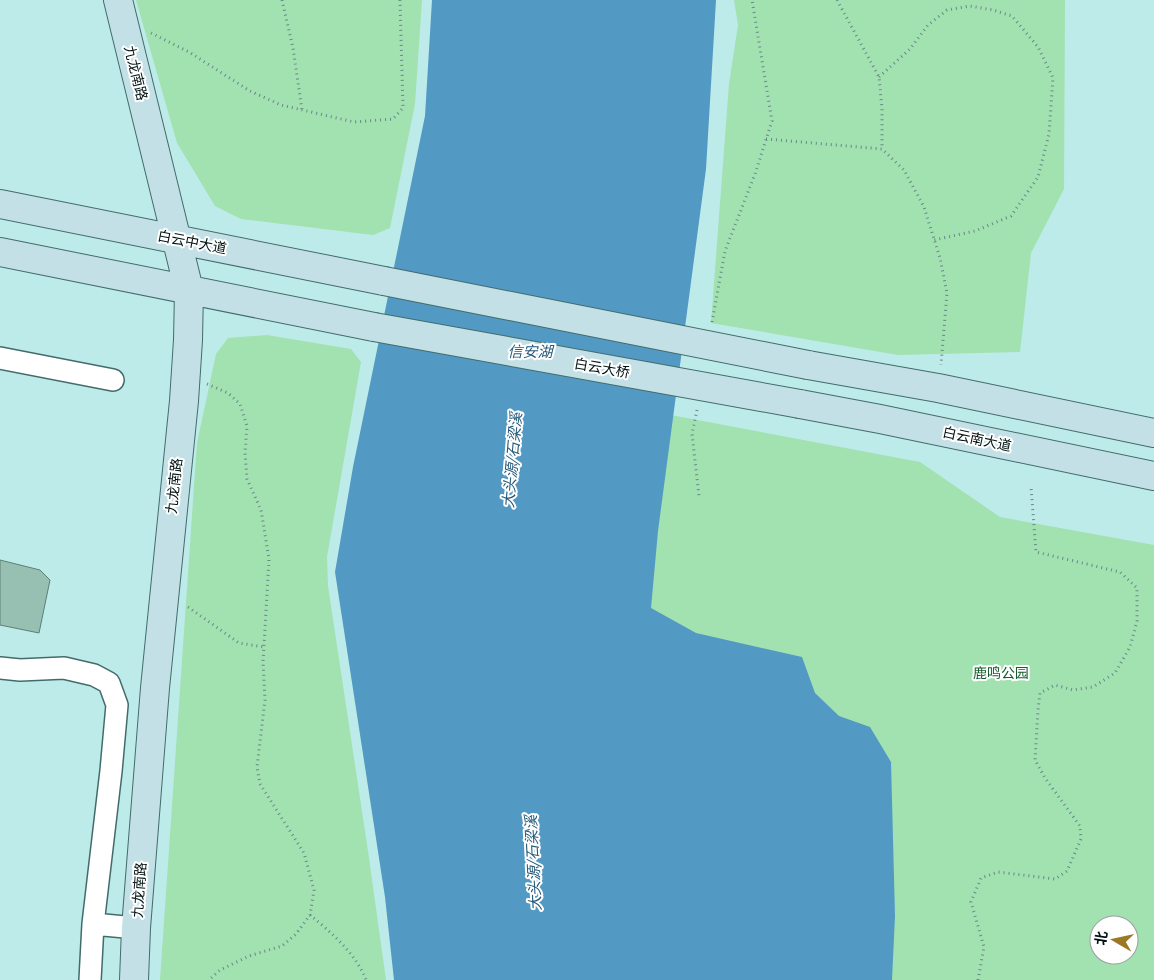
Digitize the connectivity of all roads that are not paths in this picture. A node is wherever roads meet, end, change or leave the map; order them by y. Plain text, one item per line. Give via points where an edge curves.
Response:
1 (121, 10) edge
2 (0, 204) edge
3 (178, 240) junction
4 (0, 252) edge
5 (189, 290) junction
6 (0, 358) edge
7 (113, 380) dead end
8 (800, 404) joint
9 (1154, 433) edge
10 (1154, 476) edge
11 (0, 668) edge
12 (94, 924) junction
13 (136, 928) junction
14 (90, 980) edge
15 (134, 980) edge

1 - 3 main road, 九龙南路
2 - 3 main road, 白云中大道
3 - 5 main road, 九龙南路
3 - 9 main road, 白云中大道, bridge
4 - 5 main road
5 - 8 main road, 白云大桥, bridge
5 - 13 main road, 九龙南路 via 186,375 155,688
6 - 7 street
8 - 10 main road, 白云南大道
11 - 12 street via 64,668 94,674 109,682 117,705
12 - 13 street
12 - 14 street
13 - 15 main road, 九龙南路

